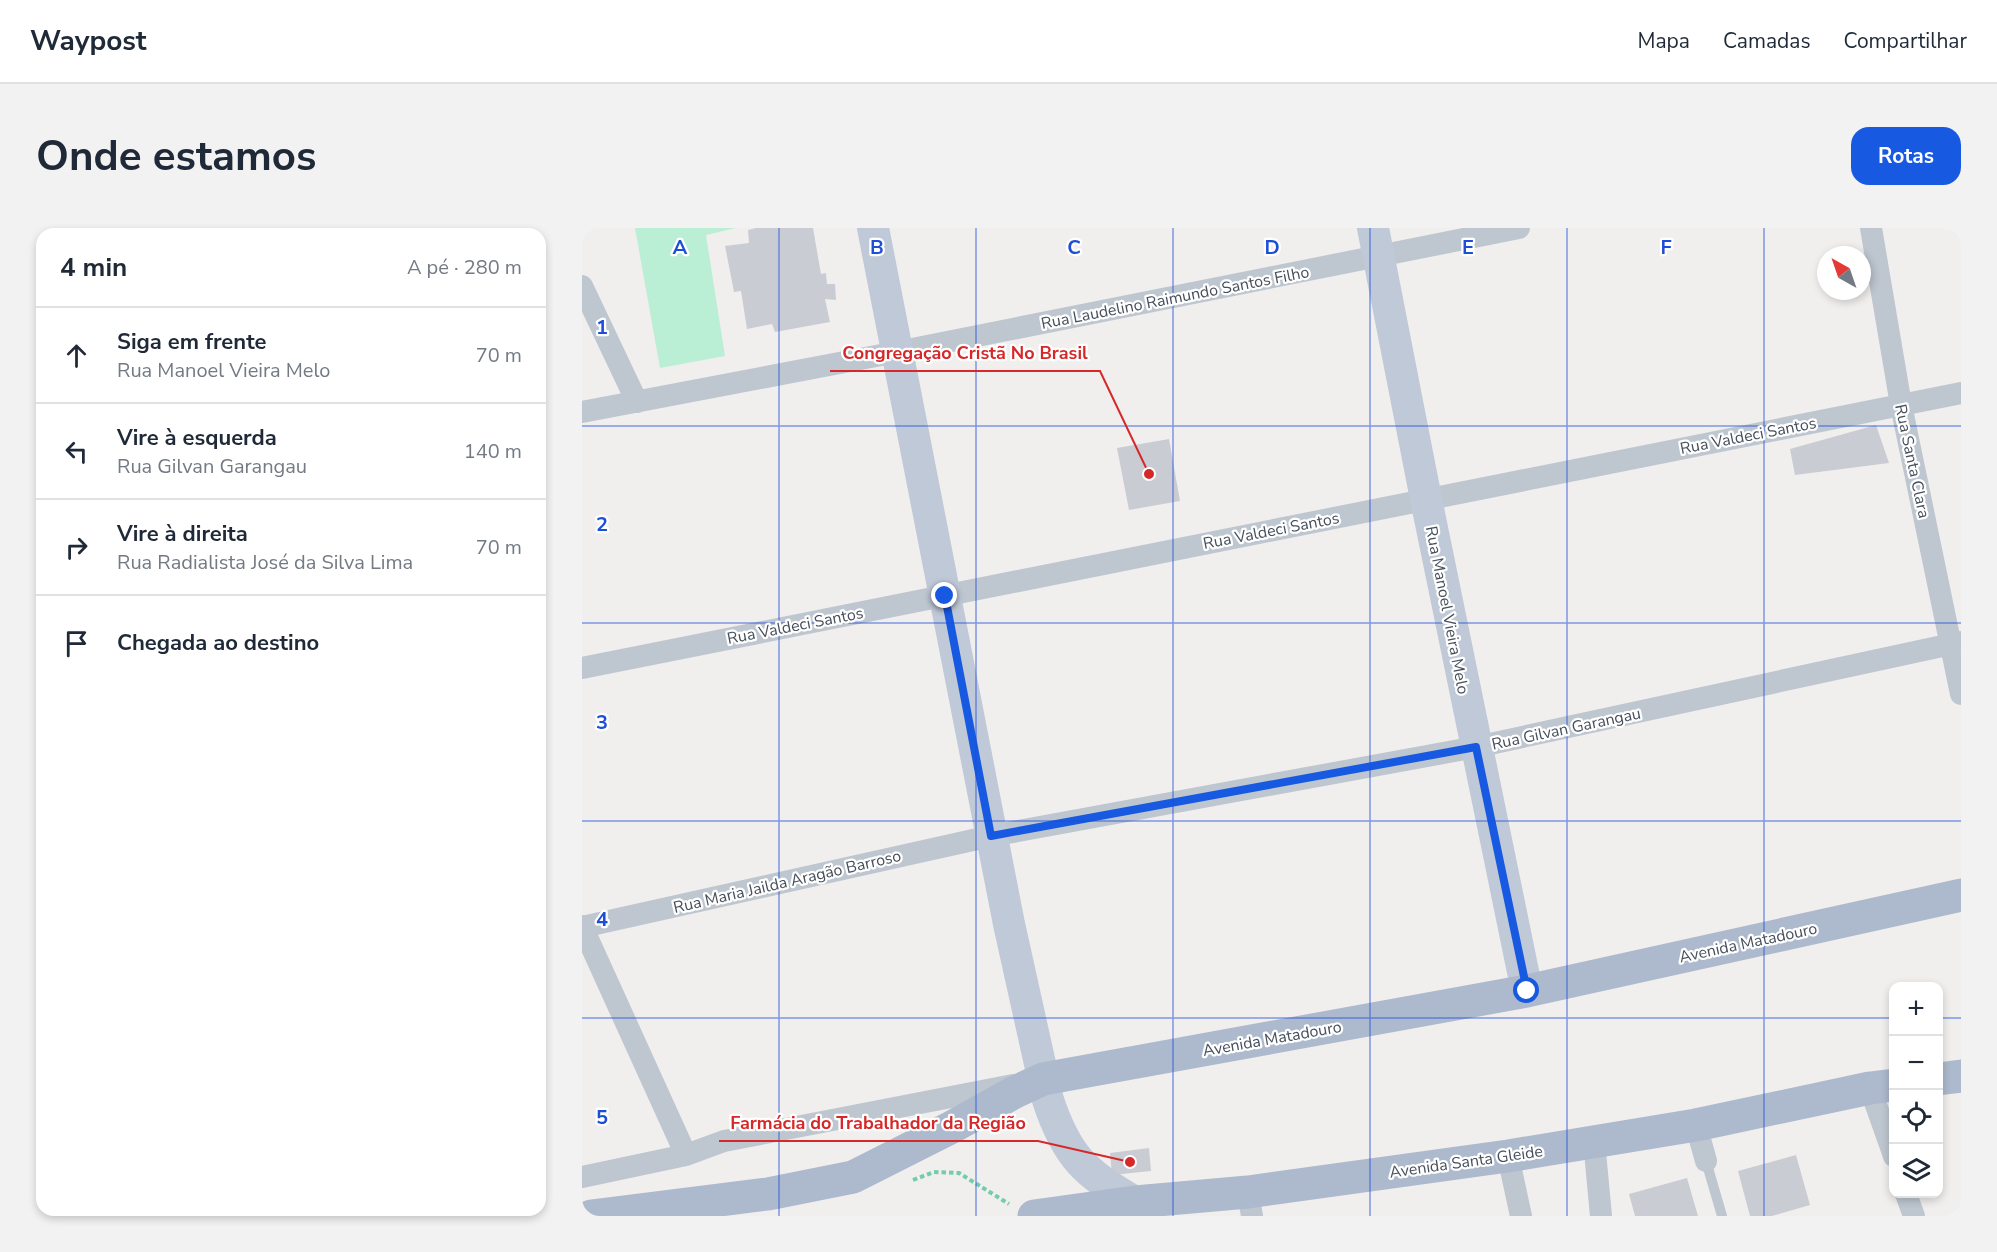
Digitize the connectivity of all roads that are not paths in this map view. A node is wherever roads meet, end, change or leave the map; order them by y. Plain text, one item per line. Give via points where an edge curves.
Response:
1 (873, 228) edge
2 (1520, 228) edge
3 (1871, 228) edge
4 (1376, 242) edge
5 (582, 286) edge
6 (897, 352) junction
7 (1961, 393) edge
8 (637, 402) junction
9 (1901, 405) junction
10 (582, 412) edge
11 (1426, 499) junction
12 (945, 596) junction
13 (1956, 643) edge
14 (582, 668) edge
15 (1961, 694) edge
16 (1476, 747) junction
17 (991, 836) junction
18 (1961, 895) edge
19 (582, 927) edge
20 (1527, 991) junction
21 (1961, 1076) edge
22 (1943, 1078) edge
23 (1044, 1079) junction
24 (1882, 1086) edge
25 (1696, 1125) junction
26 (1594, 1141) junction
27 (1891, 1144) edge
28 (686, 1155) junction
29 (1508, 1156) junction
30 (1706, 1161) joint
31 (582, 1177) edge
32 (1907, 1198) edge
33 (1135, 1202) junction
34 (1250, 1204) edge
35 (591, 1216) edge
36 (1034, 1216) edge
37 (1521, 1216) edge
38 (1601, 1216) edge
39 (1722, 1216) edge
40 (1914, 1216) edge

1 - 6 street
2 - 4 street, Rua Laudelino Raimundo Santos Filho
3 - 9 street, Rua Santa Clara
4 - 6 street, Rua Laudelino Raimundo Santos Filho
4 - 11 street, Rua Manoel Vieira Melo
5 - 8 street
6 - 8 street, Rua Laudelino Raimundo Santos Filho
6 - 12 street
7 - 9 street, Rua Valdeci Santos
8 - 10 street, Rua Laudelino Raimundo Santos Filho
9 - 11 street, Rua Valdeci Santos
9 - 13 street, Rua Santa Clara
11 - 12 street, Rua Valdeci Santos
11 - 16 street, Rua Manoel Vieira Melo
12 - 14 street, Rua Valdeci Santos
12 - 17 street
13 - 15 street, Rua Santa Clara
13 - 16 street, Rua Gilvan Garangau
16 - 17 street, Rua Gilvan Garangau
16 - 20 street, Rua Manoel Vieira Melo
17 - 19 street, Rua Maria Jailda Aragão Barroso
17 - 23 street
18 - 20 main road, Avenida Matadouro
19 - 28 street
20 - 23 main road, Avenida Matadouro
21 - 22 main road
23 - 28 street, Avenida Matadouro via 724,1141
23 - 33 street via 1056,1125 1068,1148 1093,1176
23 - 35 main road via 853,1177 768,1194
24 - 25 main road, Avenida Santa Gleide
24 - 27 street
25 - 26 main road, Avenida Santa Gleide
25 - 30 street
26 - 29 main road, Avenida Santa Gleide
26 - 38 street
28 - 31 street, Avenida Matadouro
29 - 34 main road, Avenida Santa Gleide
29 - 37 street
30 - 39 lane
32 - 40 street
33 - 34 main road, Avenida Santa Gleide
33 - 36 main road, Avenida Santa Gleide

